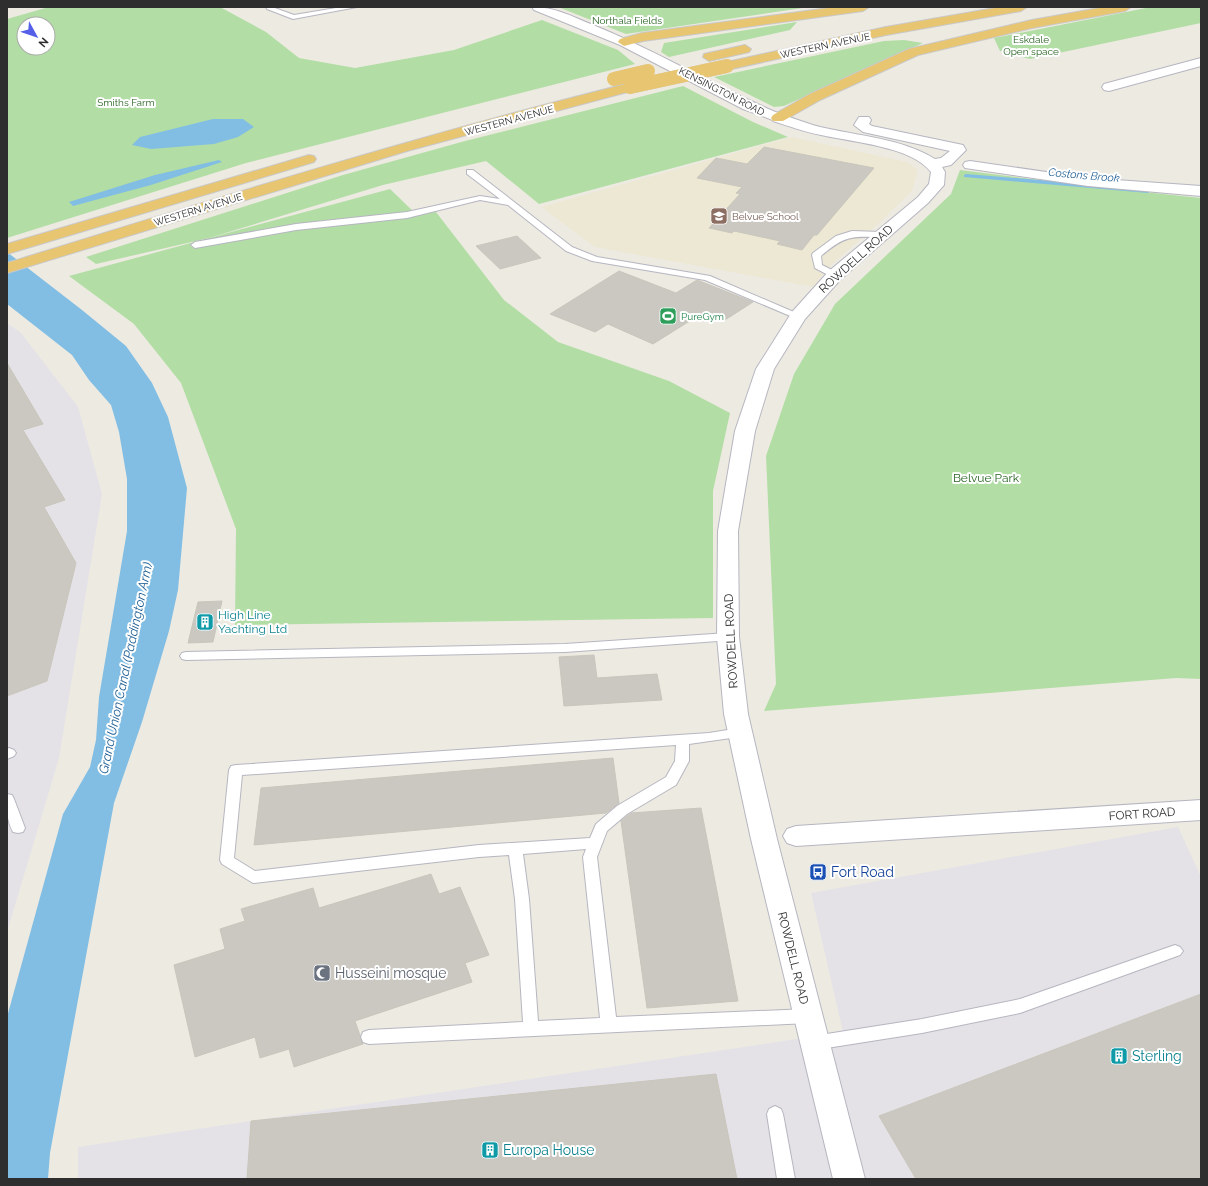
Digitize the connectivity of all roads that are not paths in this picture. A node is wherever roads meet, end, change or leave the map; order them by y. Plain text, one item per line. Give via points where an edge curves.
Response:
1 (354, 7) edge
2 (538, 7) edge
3 (863, 7) edge
4 (954, 7) edge
5 (1021, 7) edge
6 (1031, 7) edge
7 (1125, 7) edge
8 (268, 8) edge
9 (986, 13) junction
10 (786, 40) dead end
11 (624, 42) junction
12 (755, 47) dead end
13 (1201, 62) edge
14 (1109, 87) dead end
15 (778, 118) junction
16 (864, 120) dead end
17 (400, 134) dead end
18 (323, 155) dead end
19 (941, 162) junction
20 (970, 165) dead end
21 (470, 172) dead end
22 (1201, 191) edge
23 (508, 203) junction
24 (195, 245) dead end
25 (7, 249) edge
26 (7, 268) edge
27 (798, 316) junction
28 (728, 637) junction
29 (186, 656) dead end
30 (740, 733) junction
31 (683, 739) junction
32 (7, 799) edge
33 (1201, 810) edge
34 (18, 828) dead end
35 (796, 836) dead end
36 (595, 843) junction
37 (515, 849) junction
38 (1175, 951) dead end
39 (808, 1016) junction
40 (610, 1024) junction
41 (531, 1028) junction
42 (369, 1037) dead end
43 (814, 1043) junction
44 (775, 1114) dead end
45 (786, 1179) edge
46 (849, 1179) edge

1 - 8 lane via 293,17
2 - 11 street, KENSINGTON ROAD
3 - 11 highway via 642,37
4 - 10 highway, WESTERN AVENUE
5 - 9 highway, WESTERN AVENUE
6 - 9 highway
7 - 15 highway via 1032,24 914,52 815,97
9 - 26 highway, WESTERN AVENUE, bridge via 886,32 630,88 402,148
11 - 15 street, KENSINGTON ROAD via 748,106
12 - 17 highway, WESTERN AVENUE, bridge via 614,78
13 - 14 street
15 - 19 street, KENSINGTON ROAD via 823,132 906,150
16 - 19 street via 861,125 868,129 958,148 959,150
18 - 25 highway, WESTERN AVENUE
19 - 27 street, ROWDELL ROAD via 936,185 917,205 835,275
20 - 22 street via 1088,182
21 - 23 lane
23 - 24 lane via 480,198 407,215 296,227
23 - 27 lane via 579,254 707,278
27 - 28 street, ROWDELL ROAD via 765,369 745,431 728,531
28 - 29 lane via 565,648
28 - 30 street, ROWDELL ROAD
30 - 31 lane
30 - 39 street, ROWDELL ROAD
31 - 36 lane via 682,761 671,781 622,810 601,828
31 - 37 lane via 236,770 227,860 253,877
32 - 34 lane
33 - 35 street, FORT ROAD
36 - 37 lane
36 - 40 lane via 590,857
37 - 41 lane via 522,899
38 - 43 lane via 1020,1006 922,1026
39 - 40 lane
39 - 43 street, ROWDELL ROAD
40 - 41 lane
41 - 42 lane
43 - 46 street, ROWDELL ROAD
44 - 45 lane

